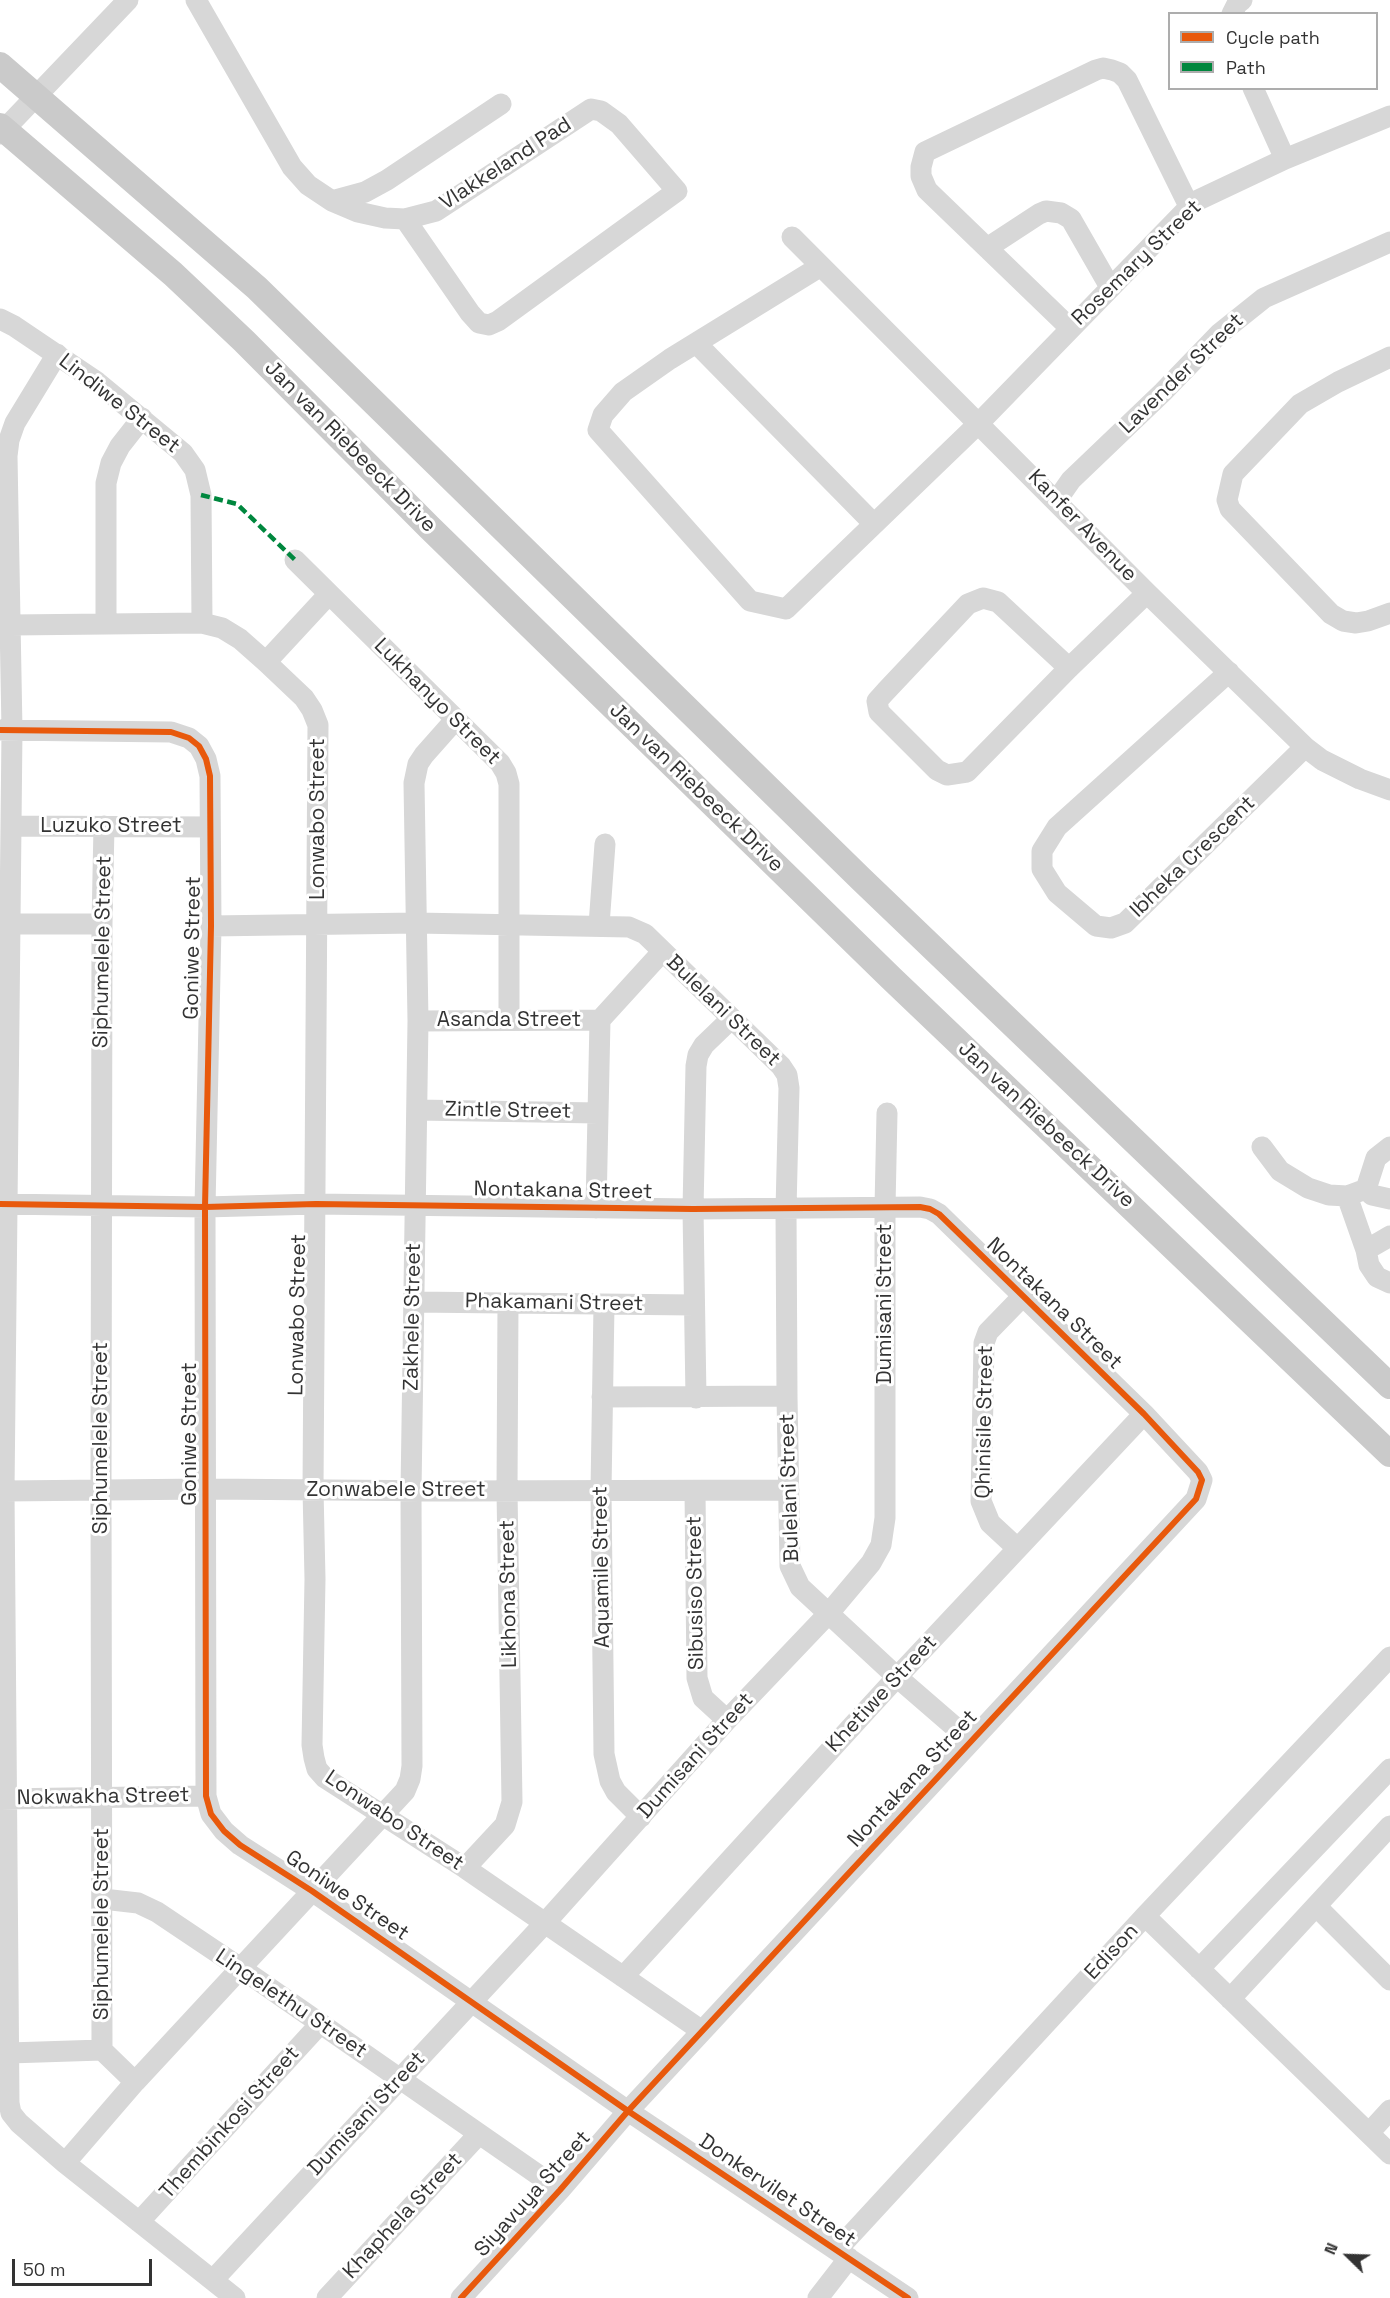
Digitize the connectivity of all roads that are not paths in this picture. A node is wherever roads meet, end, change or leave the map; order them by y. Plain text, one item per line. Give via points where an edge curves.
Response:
1 (128, 0) edge
2 (196, 0) edge
3 (1242, 0) edge
4 (1233, 12) edge
5 (0, 65) edge
6 (1254, 90) edge
7 (35, 96) junction
8 (501, 104) dead end
9 (1390, 116) edge
10 (1, 129) edge
11 (1285, 159) junction
12 (332, 201) junction
13 (1189, 206) junction
14 (405, 219) junction
15 (792, 237) dead end
16 (1390, 242) edge
17 (987, 248) junction
18 (821, 266) junction
19 (1110, 287) junction
20 (0, 319) edge
21 (1070, 328) junction
22 (696, 343) junction
23 (57, 354) junction
24 (1390, 357) edge
25 (142, 418) junction
26 (979, 423) junction
27 (1057, 500) junction
28 (874, 524) junction
29 (295, 560) dead end
30 (1147, 593) junction
31 (329, 594) junction
32 (1390, 613) edge
33 (202, 623) junction
34 (106, 624) junction
35 (11, 625) junction
36 (266, 662) junction
37 (1069, 668) junction
38 (1229, 672) junction
39 (455, 720) junction
40 (6, 730) edge
41 (1305, 747) junction
42 (1390, 790) edge
43 (11, 826) junction
44 (104, 826) junction
45 (210, 827) junction
46 (605, 844) dead end
47 (416, 922) junction
48 (4, 924) edge
49 (102, 924) junction
50 (318, 924) junction
51 (510, 924) junction
52 (599, 925) junction
53 (211, 926) junction
54 (662, 952) junction
55 (509, 1019) junction
56 (731, 1019) junction
57 (600, 1020) junction
58 (418, 1021) junction
59 (417, 1110) junction
60 (598, 1113) junction
61 (887, 1113) dead end
62 (1262, 1147) dead end
63 (1390, 1147) edge
64 (1357, 1192) junction
65 (1390, 1199) edge
66 (3, 1204) edge
67 (316, 1204) junction
68 (414, 1205) junction
69 (101, 1206) junction
70 (885, 1207) junction
71 (205, 1208) junction
72 (597, 1208) junction
73 (693, 1209) junction
74 (786, 1209) junction
75 (1390, 1236) edge
76 (1366, 1250) junction
77 (1390, 1283) edge
78 (1022, 1297) junction
79 (413, 1302) junction
80 (508, 1303) junction
81 (604, 1305) junction
82 (694, 1305) junction
83 (1390, 1386) edge
84 (787, 1396) junction
85 (602, 1397) junction
86 (696, 1398) junction
87 (1144, 1414) junction
88 (1390, 1454) edge
89 (207, 1489) junction
90 (313, 1489) junction
91 (101, 1490) junction
92 (601, 1490) junction
93 (789, 1490) junction
94 (4, 1491) junction
95 (411, 1491) junction
96 (507, 1491) junction
97 (695, 1491) junction
98 (1017, 1548) junction
99 (829, 1613) junction
100 (1390, 1657) edge
101 (897, 1677) junction
102 (727, 1720) junction
103 (971, 1740) junction
104 (1390, 1768) edge
105 (206, 1796) junction
106 (2, 1799) edge
107 (100, 1799) junction
108 (383, 1814) junction
109 (641, 1817) junction
110 (1390, 1826) edge
111 (465, 1868) junction
112 (312, 1891) junction
113 (103, 1899) junction
114 (1316, 1906) junction
115 (1145, 1916) junction
116 (545, 1923) junction
117 (242, 1969) junction
118 (1199, 1969) junction
119 (623, 1977) junction
120 (1390, 1980) edge
121 (1230, 1999) junction
122 (471, 2001) junction
123 (320, 2024) junction
124 (702, 2031) junction
125 (102, 2050) junction
126 (9, 2053) junction
127 (400, 2079) junction
128 (135, 2082) junction
129 (1390, 2110) edge
130 (628, 2111) junction
131 (1369, 2133) junction
132 (478, 2135) junction
133 (1390, 2154) edge
134 (65, 2163) junction
135 (560, 2190) junction
136 (139, 2222) junction
137 (843, 2254) junction
138 (213, 2280) junction
139 (235, 2298) edge
140 (327, 2298) edge
141 (461, 2298) edge
142 (818, 2298) edge
143 (908, 2298) edge

1 - 7 street
2 - 12 street, Vlakkeland Pad via 292,167 308,185
3 - 4 street
5 - 7 main road
6 - 11 street
7 - 10 street
7 - 83 main road via 256,288 861,879
8 - 12 street via 379,184
9 - 11 street, Rosemary Street
10 - 88 main road, Jan van Riebeeck Drive via 173,274 244,341 891,978
11 - 13 street, Rosemary Street
12 - 14 street, Vlakkeland Pad via 358,212
13 - 17 street via 1127,80 1120,73 1103,68 925,152 921,176 927,190
13 - 19 street, Rosemary Street
14 - 14 street, Vlakkeland Pad via 470,313 480,323 489,325 677,191 619,124 591,109 435,212
15 - 18 street, Kanfer Avenue
16 - 27 street, Lavender Street via 1264,298 1219,334 1071,480
17 - 19 street via 1039,214 1061,213 1071,219
17 - 21 street
18 - 22 street
18 - 26 street, Kanfer Avenue
19 - 21 street, Rosemary Street
20 - 23 street, Lindiwe Street
21 - 26 street, Rosemary Street
22 - 28 street
22 - 28 street, Rosemary Street via 624,392 603,415 598,430 750,601 786,609
23 - 25 street, Lindiwe Street
23 - 35 street via 23,408 9,440
24 - 32 street via 1300,404 1233,474 1227,500 1230,508 1331,614 1356,623
25 - 33 street, Lindiwe Street via 183,453 195,470 201,495
25 - 34 street via 115,454 106,483
26 - 27 street, Kanfer Avenue
26 - 28 street, Rosemary Street
27 - 30 street, Kanfer Avenue
29 - 31 street, Lukhanyo Street
30 - 37 street
30 - 38 street, Kanfer Avenue
31 - 36 street
31 - 39 street, Lukhanyo Street
33 - 34 street, Lonwabo Street
33 - 36 street, Lonwabo Street via 231,633
34 - 35 street, Lonwabo Street
35 - 40 street
36 - 50 street, Lonwabo Street via 304,698 318,725
37 - 37 street via 967,772 947,775 937,770 879,712 877,701 886,691 968,604 983,598 998,602
38 - 41 street, Kanfer Avenue
38 - 41 street, Ibheka Crescent via 1057,827 1042,850 1042,869 1057,892 1096,926 1112,928 1125,923
39 - 47 street, Zakhele Street via 424,755 415,773
39 - 51 street, Lukhanyo Street via 500,764 509,784
40 - 43 street
40 - 45 street, Goniwe Street via 171,732 189,738 206,759
41 - 42 street, Kanfer Avenue via 1322,760
43 - 44 street, Luzuko Street
43 - 48 street
44 - 45 street, Luzuko Street
44 - 49 street, Siphumelele Street
45 - 53 street, Goniwe Street
46 - 52 street
47 - 50 street, Bulelani Street
47 - 51 street, Bulelani Street
47 - 58 street, Zakhele Street
48 - 49 street
48 - 66 street
49 - 69 street, Siphumelele Street
50 - 53 street, Bulelani Street
50 - 67 street, Lonwabo Street
51 - 52 street, Bulelani Street
51 - 55 street, Lukhanyo Street
52 - 54 street, Bulelani Street via 638,930
53 - 71 street, Goniwe Street
54 - 56 street, Bulelani Street
54 - 57 street
55 - 57 street, Asanda Street
55 - 58 street, Asanda Street
56 - 73 street via 698,1055
56 - 74 street, Bulelani Street via 787,1075
57 - 60 street
58 - 59 street, Zakhele Street
59 - 60 street, Zintle Street
59 - 68 street, Zakhele Street
60 - 72 street
61 - 70 street, Dumisani Street
62 - 64 street via 1280,1171 1308,1188 1329,1195
63 - 64 street via 1376,1158
64 - 65 street
64 - 76 street
66 - 69 street, Nontakana Street
66 - 94 street
67 - 68 street, Nontakana Street
67 - 71 street, Nontakana Street
67 - 90 street, Lonwabo Street
68 - 72 street, Nontakana Street
68 - 79 street, Zakhele Street
69 - 71 street, Nontakana Street
69 - 91 street, Siphumelele Street
70 - 74 street, Nontakana Street
70 - 78 street, Nontakana Street via 920,1207 939,1214
70 - 99 street, Dumisani Street via 885,1518 881,1545 871,1563
71 - 89 street, Goniwe Street
72 - 73 street, Nontakana Street
73 - 74 street, Nontakana Street
73 - 82 street
74 - 84 street, Bulelani Street
75 - 76 street
76 - 77 street via 1377,1277
78 - 87 street, Nontakana Street
78 - 98 street, Qhinisile Street via 988,1332 984,1343 981,1501 990,1522
79 - 80 street, Phakamani Street
79 - 95 street, Zakhele Street
80 - 81 street, Phakamani Street
80 - 96 street, Likhona Street
81 - 82 street, Phakamani Street
81 - 85 street, Aquamile Street
82 - 86 street
84 - 86 street
84 - 93 street, Bulelani Street
85 - 86 street
85 - 92 street, Aquamile Street
87 - 98 street, Khetiwe Street
87 - 103 street, Nontakana Street via 1198,1472 1202,1480 1196,1499
89 - 90 street, Zonwabele Street
89 - 91 street, Zonwabele Street
89 - 105 street, Goniwe Street
90 - 95 street, Zonwabele Street
90 - 108 street, Lonwabo Street via 314,1758 325,1778
91 - 94 street, Zonwabele Street
91 - 107 street, Siphumelele Street
92 - 96 street, Zonwabele Street
92 - 97 street, Zonwabele Street
92 - 109 street, Aquamile Street via 606,1769 616,1792
93 - 97 street, Zonwabele Street
93 - 99 street, Bulelani Street via 790,1566 800,1587
94 - 106 street
95 - 96 street, Zonwabele Street
95 - 108 street, Zakhele Street via 411,1779
96 - 111 street, Likhona Street via 512,1802 505,1825
97 - 102 street, Sibusiso Street via 697,1678 703,1698
98 - 101 street, Khetiwe Street
99 - 101 street, Bulelani Street
99 - 102 street, Dumisani Street
100 - 115 street, Edison
101 - 103 street, Bulelani Street
101 - 119 street, Khetiwe Street
102 - 109 street, Dumisani Street
103 - 124 street, Nontakana Street
104 - 118 street
105 - 107 street, Nokwakha Street
105 - 112 street, Goniwe Street via 211,1814 232,1838
106 - 107 street, Nokwakha Street
106 - 126 street
107 - 113 street, Siphumelele Street
108 - 111 street, Lonwabo Street
108 - 112 street, Zakhele Street
109 - 116 street, Dumisani Street
110 - 114 street
111 - 116 street, Lonwabo Street
112 - 117 street
112 - 122 street, Goniwe Street
113 - 117 street, Lingelethu Street via 148,1908
113 - 125 street, Siphumelele Street
114 - 120 street
114 - 121 street
115 - 118 street
115 - 137 street, Edison
116 - 119 street, Lonwabo Street
116 - 122 street, Dumisani Street
117 - 123 street, Lingelethu Street
117 - 128 street
118 - 121 street
119 - 124 street, Lonwabo Street
121 - 131 street
122 - 127 street, Dumisani Street
122 - 130 street, Goniwe Street
123 - 127 street, Lingelethu Street
123 - 136 street, Thembinkosi Street
124 - 130 street, Nontakana Street
125 - 126 street
125 - 128 street
126 - 134 street via 11,2113
127 - 132 street, Lingelethu Street
127 - 138 street, Dumisani Street
128 - 134 street
129 - 131 street
130 - 135 street, Siyavuya Street
130 - 137 street, Donkervilet Street
131 - 133 street
132 - 135 street, Lingelethu Street
132 - 140 street, Khaphela Street
134 - 136 street
135 - 141 street, Siyavuya Street
136 - 138 street
137 - 142 street, Edison
137 - 143 street, Donkervilet Street
138 - 139 street

